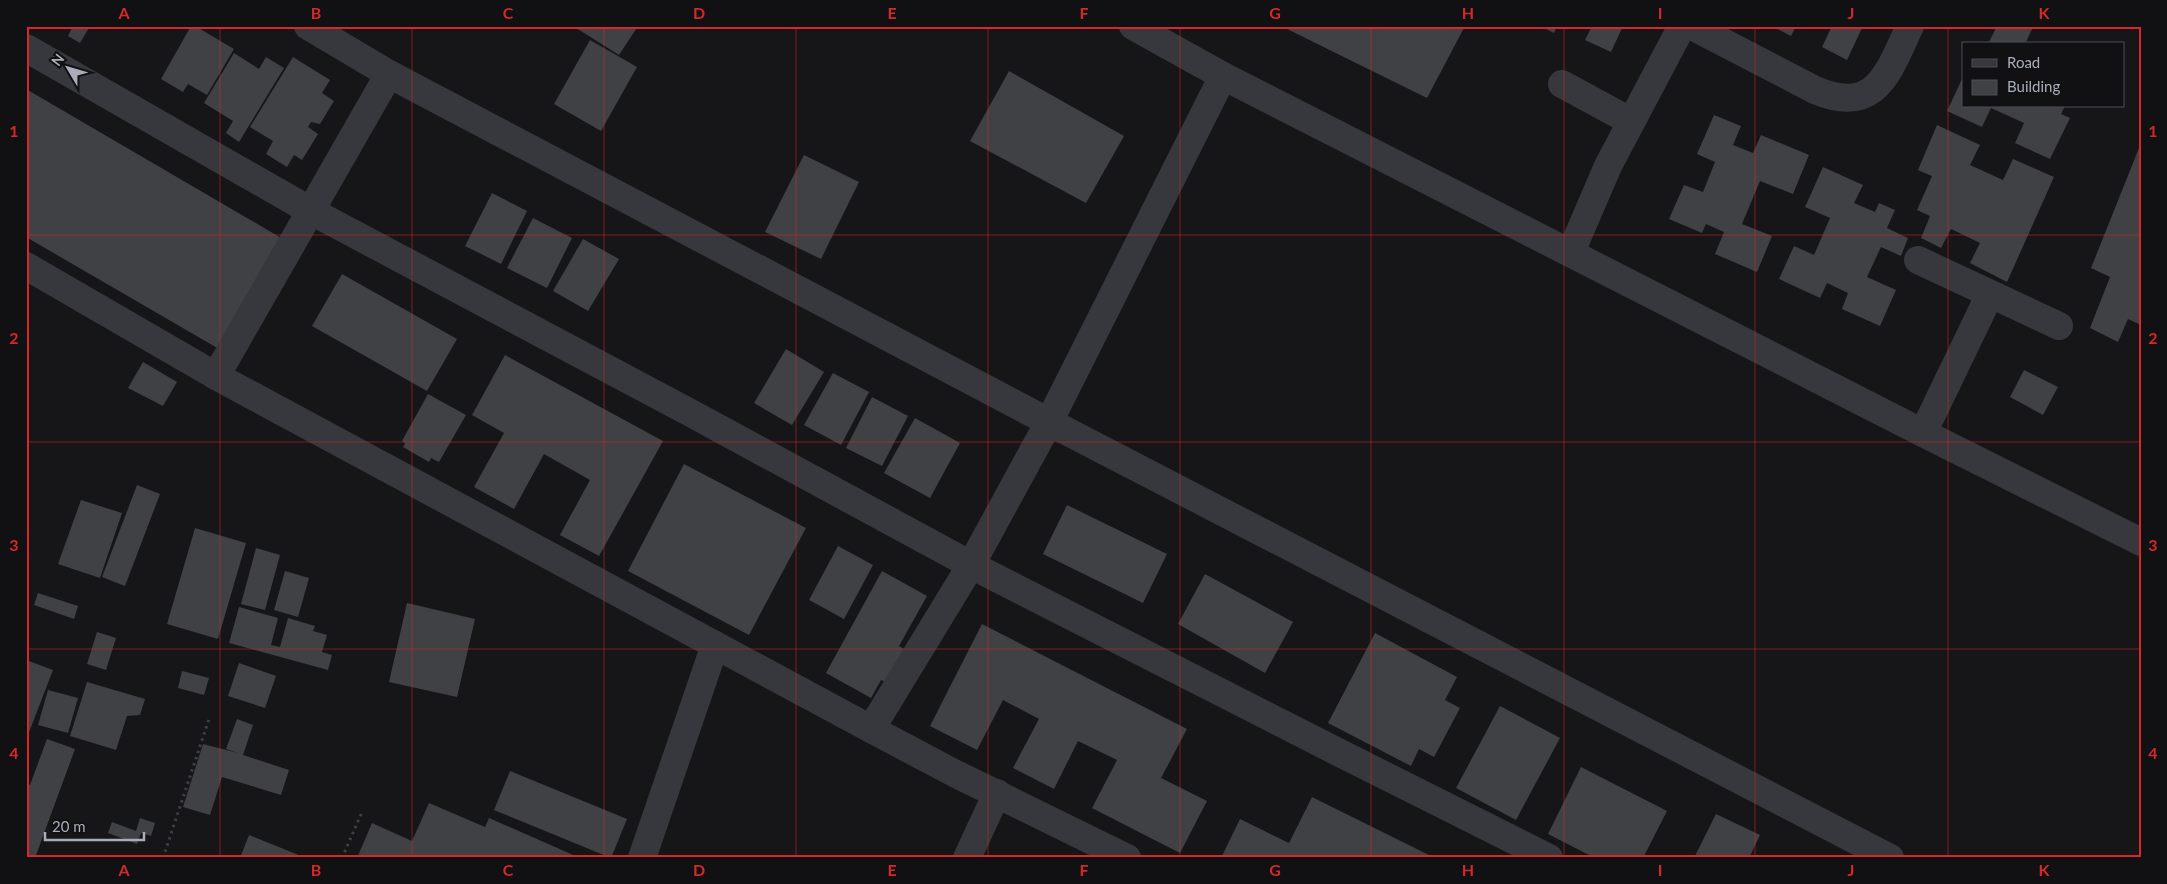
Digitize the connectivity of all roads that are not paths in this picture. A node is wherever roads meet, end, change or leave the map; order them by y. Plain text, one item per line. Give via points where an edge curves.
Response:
1 (308, 26) edge
2 (1133, 26) edge
3 (1682, 26) edge
4 (1692, 26) edge
5 (1910, 26) edge
6 (26, 48) edge
7 (388, 74) junction
8 (1224, 76) junction
9 (1562, 84) dead end
10 (1630, 121) junction
11 (310, 211) junction
12 (1571, 252) junction
13 (1918, 260) dead end
14 (26, 266) edge
15 (1990, 294) junction
16 (2059, 326) dead end
17 (216, 376) junction
18 (1049, 422) junction
19 (1924, 434) junction
20 (2141, 542) edge
21 (971, 565) junction
22 (715, 645) junction
23 (871, 729) junction
24 (997, 793) junction
25 (1888, 857) edge
26 (642, 858) edge
27 (967, 858) edge
28 (1127, 858) edge
29 (1549, 858) edge

1 - 7 street
2 - 8 street
3 - 10 street
4 - 5 street via 1815,90 1850,100 1877,86 1891,68
6 - 11 street
7 - 11 street
7 - 18 street
8 - 12 street
8 - 18 street
9 - 10 street
10 - 12 street
11 - 17 street
11 - 21 street
12 - 19 street
13 - 15 street
14 - 17 street
15 - 16 street
15 - 19 street
17 - 22 street
18 - 21 street
18 - 25 street
19 - 20 street
21 - 23 street
21 - 29 street
22 - 23 street
22 - 26 street
23 - 24 street
24 - 27 street
24 - 28 street

